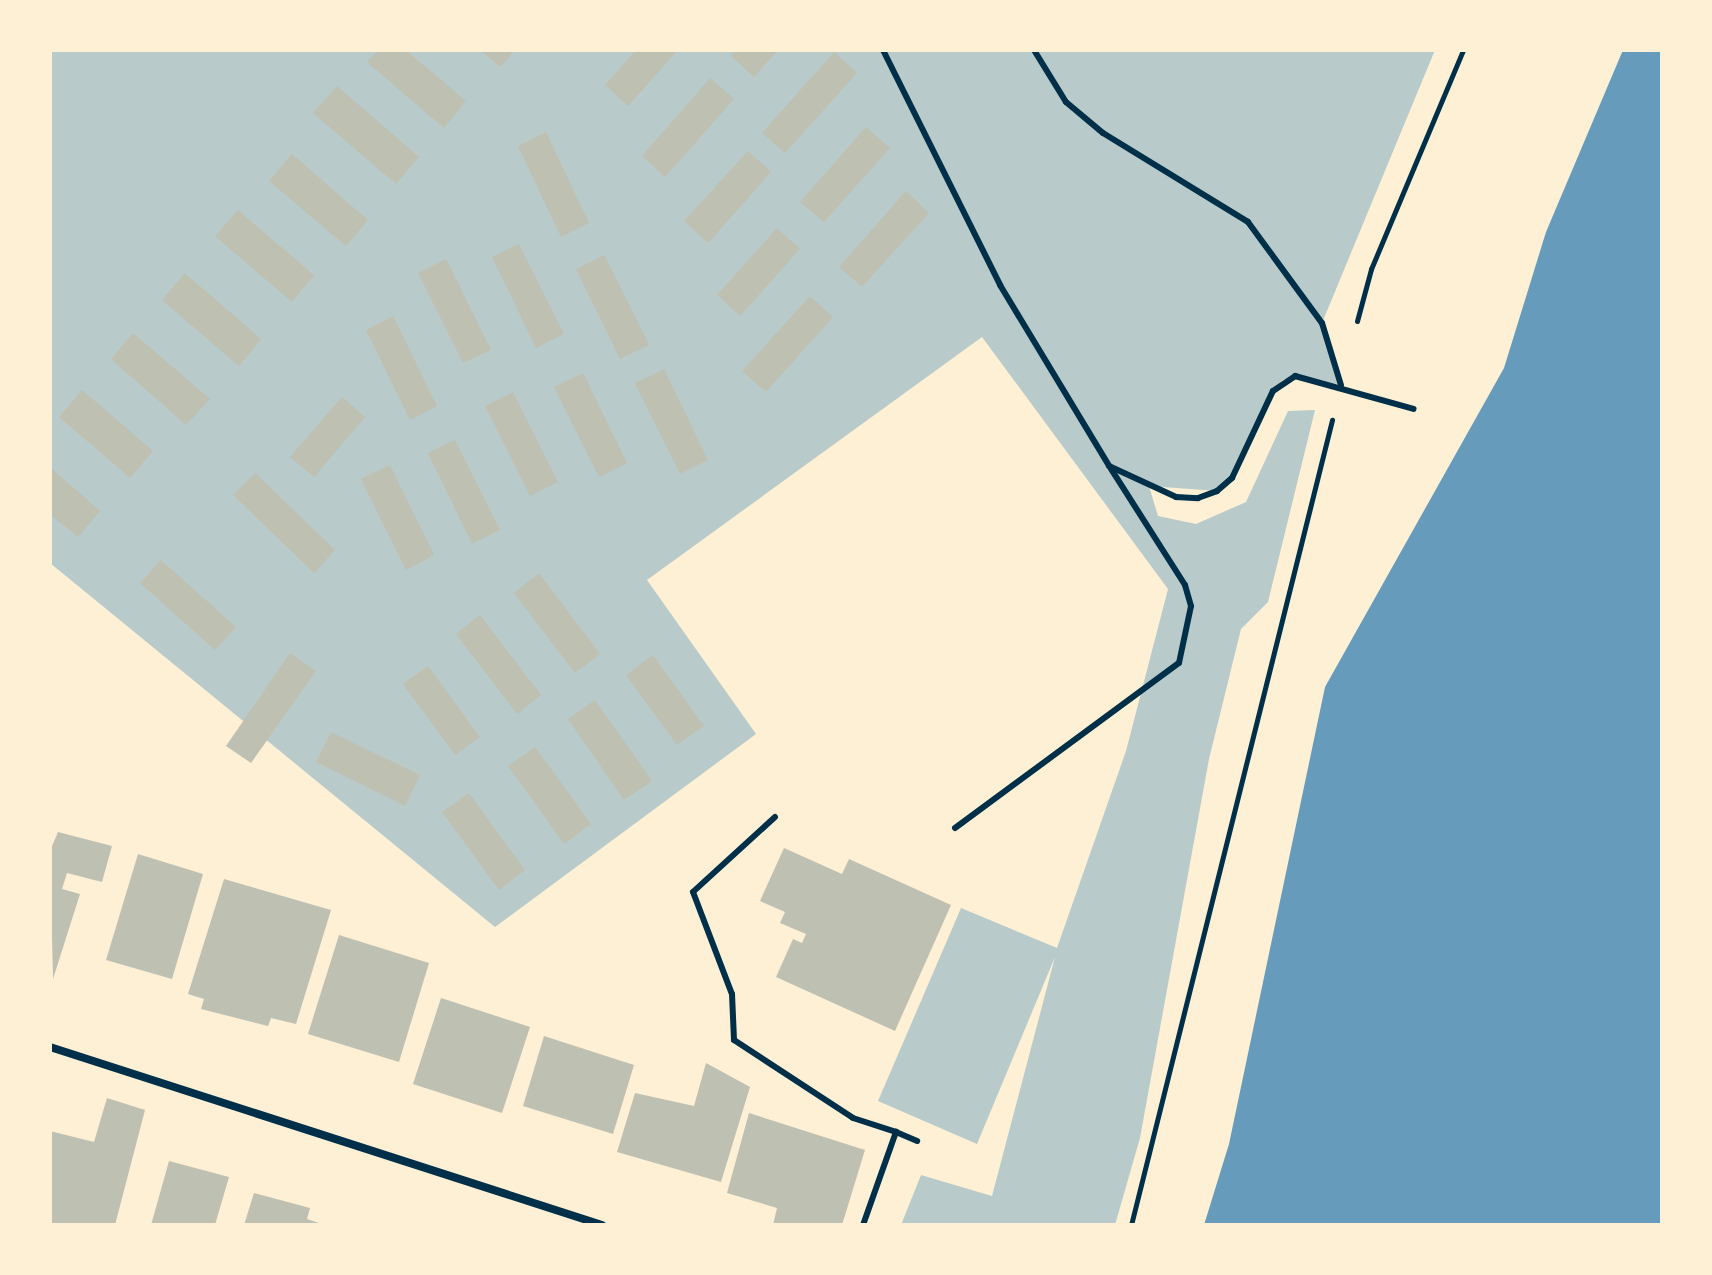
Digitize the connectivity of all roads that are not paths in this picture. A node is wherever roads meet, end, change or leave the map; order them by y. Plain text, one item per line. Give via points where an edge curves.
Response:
1 (883, 50) edge
2 (1034, 50) edge
3 (1341, 385) junction
4 (1414, 409) dead end
5 (1109, 466) junction
6 (775, 817) dead end
7 (955, 828) dead end
8 (50, 1047) edge
9 (896, 1132) junction
10 (917, 1141) dead end
11 (602, 1225) edge
12 (863, 1225) edge

1 - 5 lane via 1000,285
2 - 3 lane via 1066,102 1103,133 1248,222 1322,323
3 - 4 lane
3 - 5 lane via 1295,376 1284,380 1273,391 1232,478 1198,498 1176,497
5 - 7 lane via 1185,585 1191,606 1179,663
6 - 9 lane via 693,892 732,994 734,1040 853,1118
8 - 11 street
9 - 10 lane
9 - 12 lane

